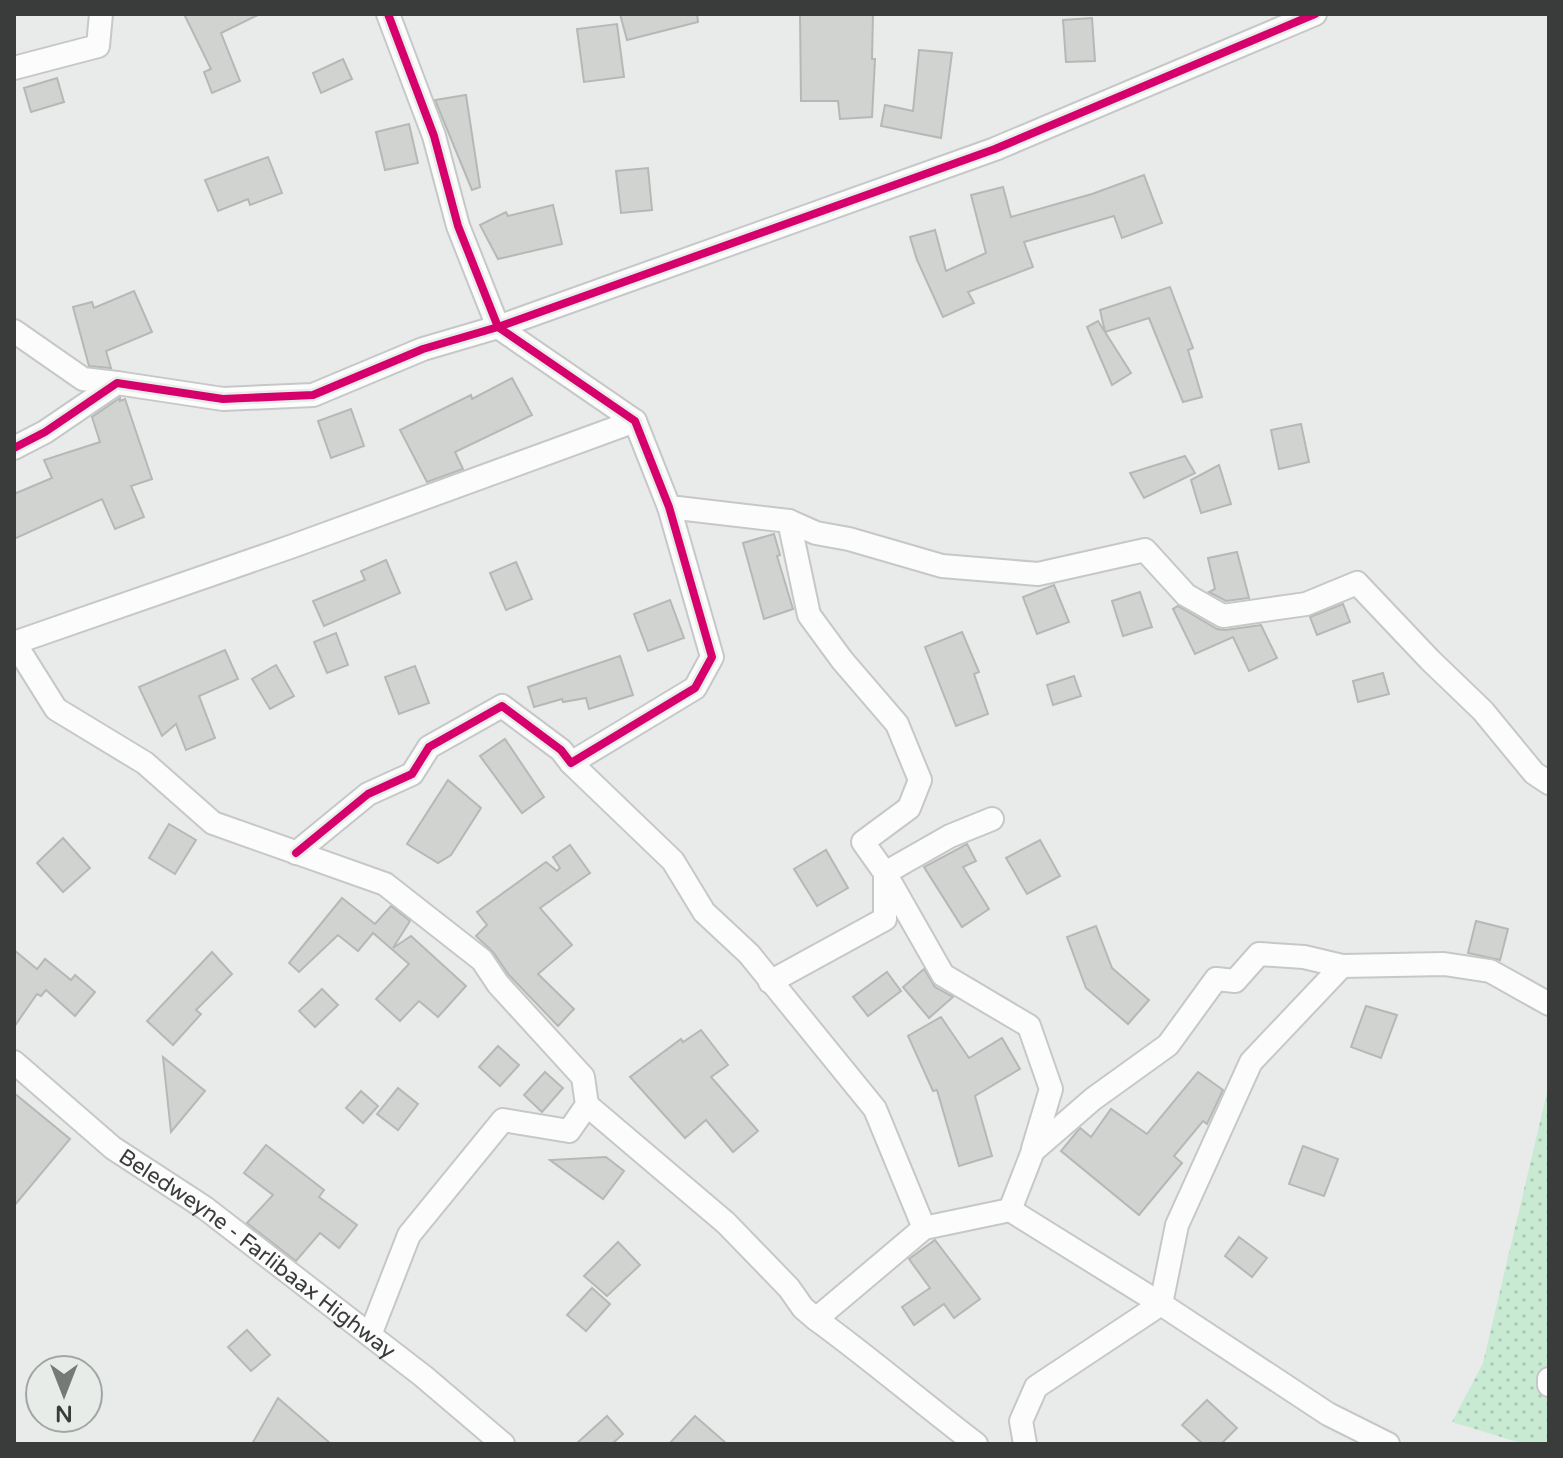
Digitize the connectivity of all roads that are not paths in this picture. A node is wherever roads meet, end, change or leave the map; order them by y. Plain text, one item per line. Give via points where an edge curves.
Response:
1 (101, 14) edge
2 (388, 14) edge
3 (1315, 14) edge
4 (14, 68) edge
5 (498, 327) junction
6 (14, 331) edge
7 (117, 383) junction
8 (635, 421) junction
9 (14, 448) edge
10 (669, 507) junction
11 (789, 521) junction
12 (14, 643) edge
13 (571, 763) junction
14 (1549, 783) edge
15 (992, 819) dead end
16 (296, 853) junction
17 (885, 873) junction
18 (1342, 966) junction
19 (770, 982) junction
20 (1549, 1004) edge
21 (14, 1062) edge
22 (587, 1105) junction
23 (1033, 1151) junction
24 (1010, 1210) junction
25 (924, 1228) junction
26 (1161, 1304) junction
27 (816, 1319) junction
28 (370, 1335) junction
29 (1549, 1379) edge
30 (1549, 1385) edge
31 (503, 1444) edge
32 (976, 1444) edge
33 (1025, 1444) edge
34 (1388, 1444) edge

1 - 4 street via 98,46
2 - 5 street via 434,136 458,226
3 - 5 street via 995,149
5 - 7 street via 423,349 313,395 223,399
5 - 8 street
6 - 7 street via 83,379
7 - 9 street
8 - 10 street
8 - 12 street
10 - 11 street
10 - 13 street via 712,657 695,688
11 - 14 street via 942,566 1038,574 1145,550 1186,595 1223,616 1306,604 1357,583
11 - 17 street via 809,615 897,724 920,780 909,808 863,842
12 - 16 street via 56,709 145,763 213,823
13 - 16 street via 502,706 429,747 412,774 368,794
13 - 19 street via 673,861 704,912
15 - 17 street
16 - 22 street via 385,884 482,960 583,1077
17 - 19 street via 885,919
17 - 23 street via 943,975 1029,1026 1051,1089
18 - 20 street via 1444,964 1490,971
18 - 23 street via 1259,954 1235,981 1216,979 1168,1045
18 - 26 street via 1251,1062 1177,1225
19 - 25 street via 875,1109
21 - 28 street, Beledweyne - Farlibaax Highway via 113,1148 205,1208
22 - 27 street via 726,1223
22 - 28 street via 569,1131 503,1120 409,1235
23 - 24 street
24 - 25 street
24 - 26 street
25 - 27 street
26 - 33 street via 1036,1387 1021,1421
26 - 34 street via 1328,1414
27 - 32 street
28 - 31 street, Beledweyne - Farlibaax Highway
29 - 30 street

